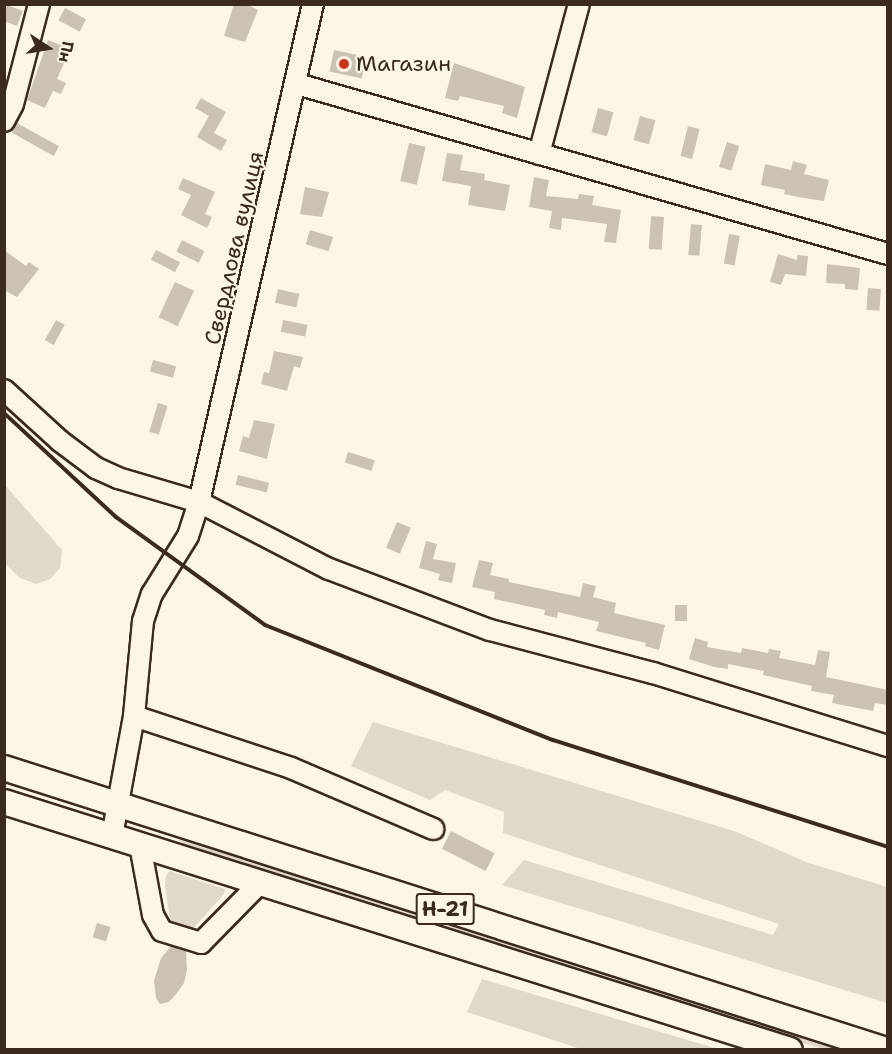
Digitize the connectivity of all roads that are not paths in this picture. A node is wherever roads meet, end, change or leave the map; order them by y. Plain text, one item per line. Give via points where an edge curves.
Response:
1 (39, 4) edge
2 (313, 4) edge
3 (579, 4) edge
4 (297, 84) junction
5 (4, 121) edge
6 (539, 154) junction
7 (888, 254) edge
8 (4, 390) edge
9 (199, 502) junction
10 (134, 716) junction
11 (888, 746) edge
12 (4, 768) edge
13 (4, 802) edge
14 (118, 805) junction
15 (433, 829) dead end
16 (112, 836) junction
17 (140, 845) junction
18 (260, 883) junction
19 (790, 1050) edge
20 (886, 1050) edge

1 - 5 street via 13,104
2 - 4 street, Свердлова вулиця
3 - 6 street
4 - 6 street
4 - 9 street, Свердлова вулиця
6 - 7 street
8 - 9 street via 96,468
9 - 10 street, Свердлова вулиця via 188,536 153,594 143,621
9 - 11 street via 329,569 490,630 653,673
10 - 14 street, Свердлова вулиця
10 - 15 street via 291,768
12 - 14 main road, Н-21
13 - 16 main road, Н-21
14 - 16 street, Свердлова вулиця
14 - 20 main road, Н-21
16 - 17 main road, Н-21
17 - 18 main road, Н-21
17 - 18 street via 153,915 162,931 201,943
18 - 19 main road, Н-21

